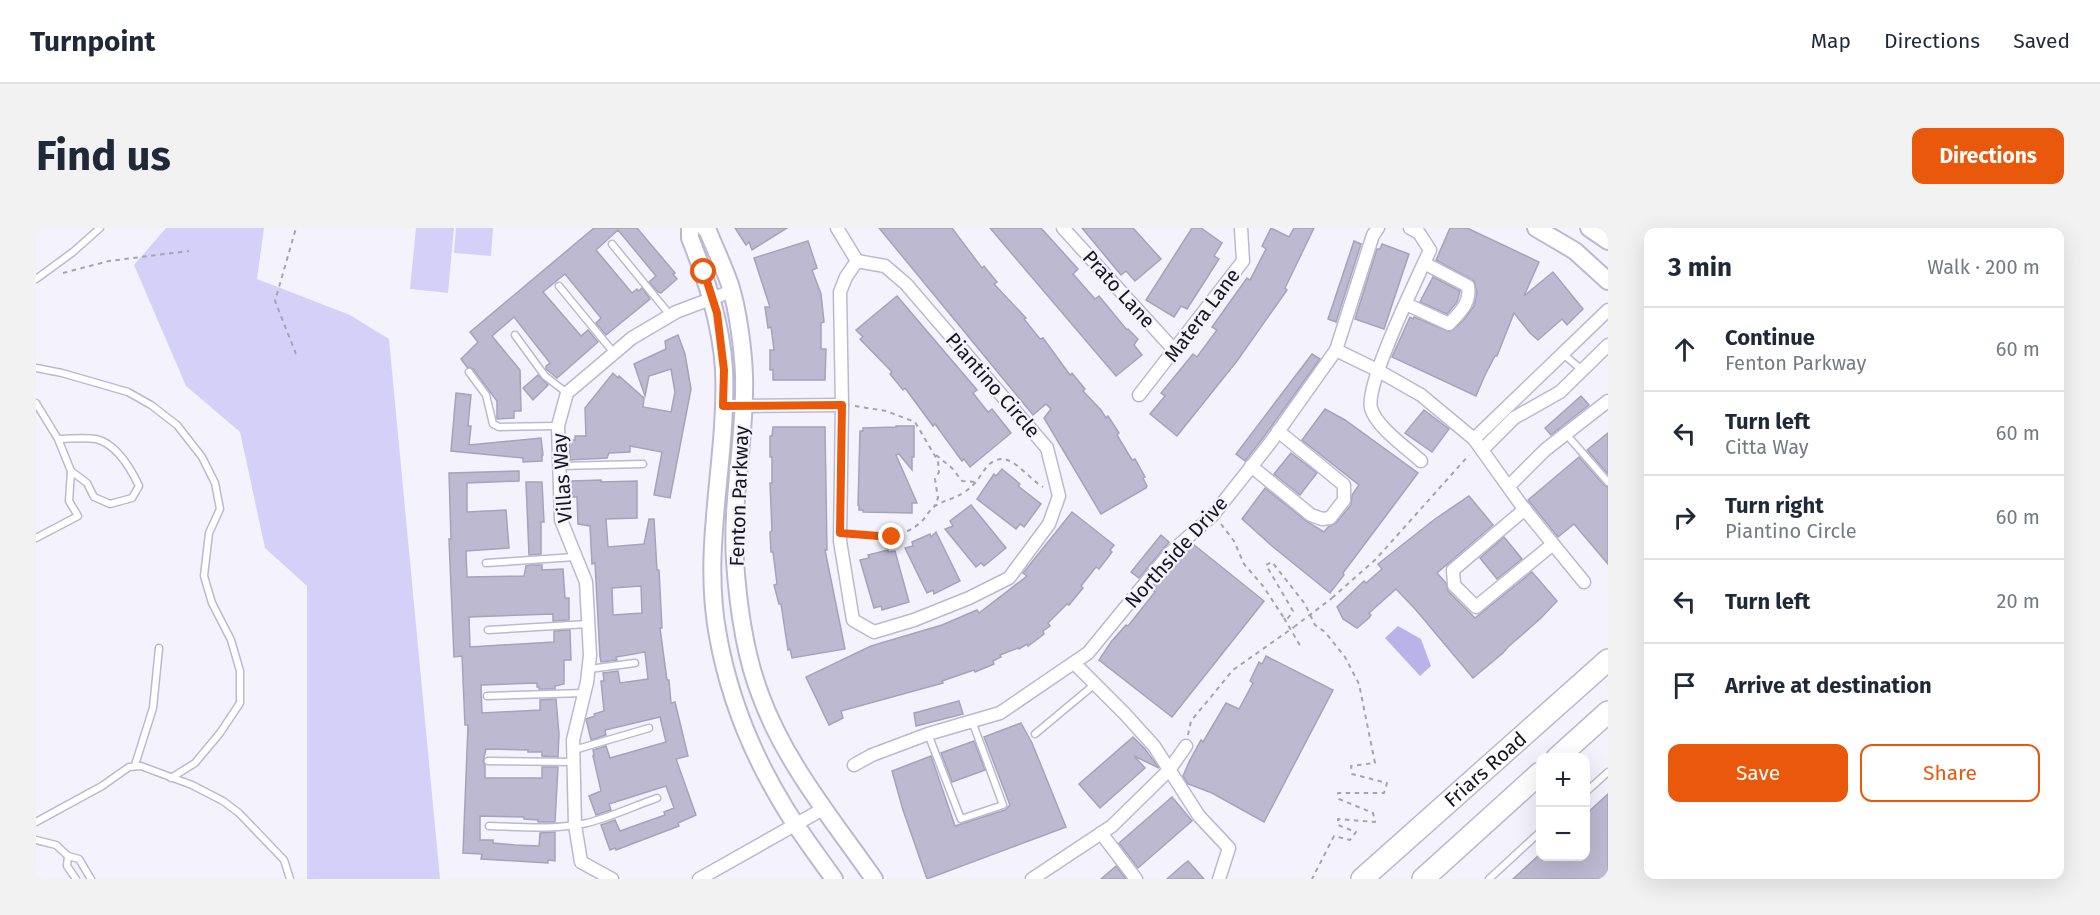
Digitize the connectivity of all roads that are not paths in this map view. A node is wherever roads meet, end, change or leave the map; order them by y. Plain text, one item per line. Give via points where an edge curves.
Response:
1 (100, 228) edge
2 (690, 228) edge
3 (705, 228) edge
4 (837, 228) edge
5 (1063, 228) edge
6 (1241, 228) edge
7 (1378, 228) edge
8 (1410, 228) edge
9 (1536, 228) edge
10 (1589, 228) edge
11 (1608, 241) edge
12 (612, 244) dead end
13 (857, 261) junction
14 (1424, 263) junction
15 (36, 279) edge
16 (1608, 281) edge
17 (559, 286) dead end
18 (732, 291) junction
19 (712, 298) junction
20 (1406, 304) junction
21 (1608, 310) edge
22 (670, 315) junction
23 (515, 335) dead end
24 (1608, 345) edge
25 (1336, 350) junction
26 (1175, 351) junction
27 (614, 353) junction
28 (1563, 354) junction
29 (36, 368) edge
30 (1377, 370) junction
31 (1582, 370) junction
32 (469, 372) dead end
33 (567, 393) junction
34 (1139, 395) dead end
35 (1518, 397) junction
36 (36, 403) edge
37 (842, 405) junction
38 (723, 406) junction
39 (742, 406) junction
40 (1606, 406) edge
41 (1532, 409) junction
42 (558, 426) junction
43 (1278, 431) junction
44 (1566, 434) junction
45 (58, 439) junction
46 (1478, 444) junction
47 (1421, 461) dead end
48 (643, 464) dead end
49 (559, 466) junction
50 (1251, 466) junction
51 (71, 471) junction
52 (1608, 482) edge
53 (1509, 486) junction
54 (1525, 509) junction
55 (36, 538) edge
56 (1552, 544) junction
57 (577, 557) junction
58 (486, 563) dead end
59 (1584, 582) dead end
60 (588, 624) junction
61 (488, 630) dead end
62 (159, 648) dead end
63 (1608, 660) edge
64 (635, 663) dead end
65 (1074, 663) junction
66 (589, 669) junction
67 (1095, 683) junction
68 (585, 693) junction
69 (487, 696) dead end
70 (1608, 712) edge
71 (972, 721) junction
72 (649, 728) dead end
73 (928, 734) junction
74 (1035, 734) dead end
75 (1186, 746) road end
76 (1563, 753) edge
77 (574, 756) junction
78 (488, 761) dead end
79 (135, 765) junction
80 (854, 765) dead end
81 (1169, 770) junction
82 (1608, 771) edge
83 (1536, 777) edge
84 (171, 778) junction
85 (1590, 788) edge
86 (657, 798) dead end
87 (823, 809) junction
88 (36, 822) edge
89 (796, 824) junction
90 (575, 825) junction
91 (489, 826) dead end
92 (1101, 833) junction
93 (1536, 836) edge
94 (36, 840) edge
95 (68, 856) junction
96 (1034, 878) edge
97 (76, 879) edge
98 (91, 879) edge
99 (290, 879) edge
100 (612, 879) edge
101 (699, 879) edge
102 (834, 879) edge
103 (874, 879) edge
104 (1136, 879) edge
105 (1219, 879) edge
106 (1362, 879) edge
107 (1423, 879) edge
108 (1489, 879) edge

1 - 15 lane
2 - 19 street, Fenton Parkway
3 - 18 street, Fenton Parkway
4 - 13 street
5 - 26 street, Prato Lane
6 - 26 street, Matera Lane via 1244,261
7 - 25 street, Northside Drive
8 - 14 street via 1419,233 1430,250
9 - 16 street via 1575,251
10 - 11 street
12 - 22 lane
13 - 37 street via 840,292
13 - 37 street, Piantino Circle via 885,266 906,284 1047,448 1059,496 1049,524 1010,578 925,616 874,632 853,620 840,533
14 - 20 street
14 - 20 street via 1468,286 1470,295 1463,310 1449,324
17 - 27 lane
18 - 19 street
18 - 39 street, Fenton Parkway via 744,376
19 - 22 street
19 - 38 street, Fenton Parkway via 724,370
20 - 30 street
21 - 28 street
22 - 27 street
23 - 33 lane via 545,376
24 - 31 street
25 - 30 street
25 - 43 street, Northside Drive
26 - 34 street, Matera Lane
27 - 33 street
28 - 31 lane
28 - 35 street
29 - 84 lane via 128,392 151,405 177,425 202,457 215,483 220,508 209,533 204,576 240,671 240,703 195,763
30 - 46 street via 1421,395
30 - 47 street via 1370,393 1371,409 1381,425
31 - 41 street via 1560,392
32 - 42 lane via 486,395 493,424 499,428
33 - 42 street, Villas Way
35 - 41 street via 1519,405
35 - 46 street
36 - 45 lane
37 - 39 street
38 - 39 street
38 - 89 street, Fenton Parkway via 713,518 717,635 750,744
39 - 87 street, Fenton Parkway via 735,559 750,660 775,728
40 - 44 street
41 - 46 street
42 - 49 street, Villas Way
43 - 50 street, Northside Drive
43 - 50 street via 1344,485 1344,500 1330,518 1311,515
44 - 52 lane
44 - 53 street
45 - 51 lane
45 - 51 lane via 97,439 129,465 139,486 132,498 110,504 94,497 87,483
46 - 53 street
48 - 49 lane
49 - 57 street, Villas Way via 561,520
50 - 65 street, Northside Drive via 1213,515 1170,553 1088,653
51 - 55 lane via 69,501 78,516
53 - 54 street
54 - 56 street
54 - 56 street via 1453,570 1454,585 1476,608
56 - 59 street
57 - 58 lane
57 - 60 street, Villas Way via 586,582
60 - 61 lane
60 - 66 street, Villas Way
62 - 79 lane via 153,708
63 - 106 highway, Friars Road
64 - 66 lane
65 - 67 street
65 - 71 street, Northside Drive via 1000,713
66 - 68 street, Villas Way
67 - 74 lane
67 - 81 street via 1154,746
68 - 69 lane
68 - 77 street, Villas Way via 573,740
70 - 76 highway
71 - 73 street, Northside Drive
71 - 73 lane via 1003,805 961,819
72 - 77 lane
73 - 80 street, Northside Drive via 872,754
75 - 81 street
77 - 78 lane
77 - 90 street, Villas Way
79 - 84 lane
79 - 88 lane
81 - 92 street
81 - 105 street via 1198,816 1229,848
82 - 85 lane
83 - 107 highway, Friars Road
84 - 99 lane via 202,790 239,813 284,860
86 - 90 lane
87 - 89 street
87 - 103 street, Fenton Parkway
89 - 101 street
89 - 102 street, Fenton Parkway
90 - 91 lane
90 - 100 street, Villas Way via 580,862
92 - 96 street
92 - 104 street
93 - 108 lane
94 - 95 lane via 56,845
95 - 97 lane via 67,866
95 - 98 lane via 79,859

